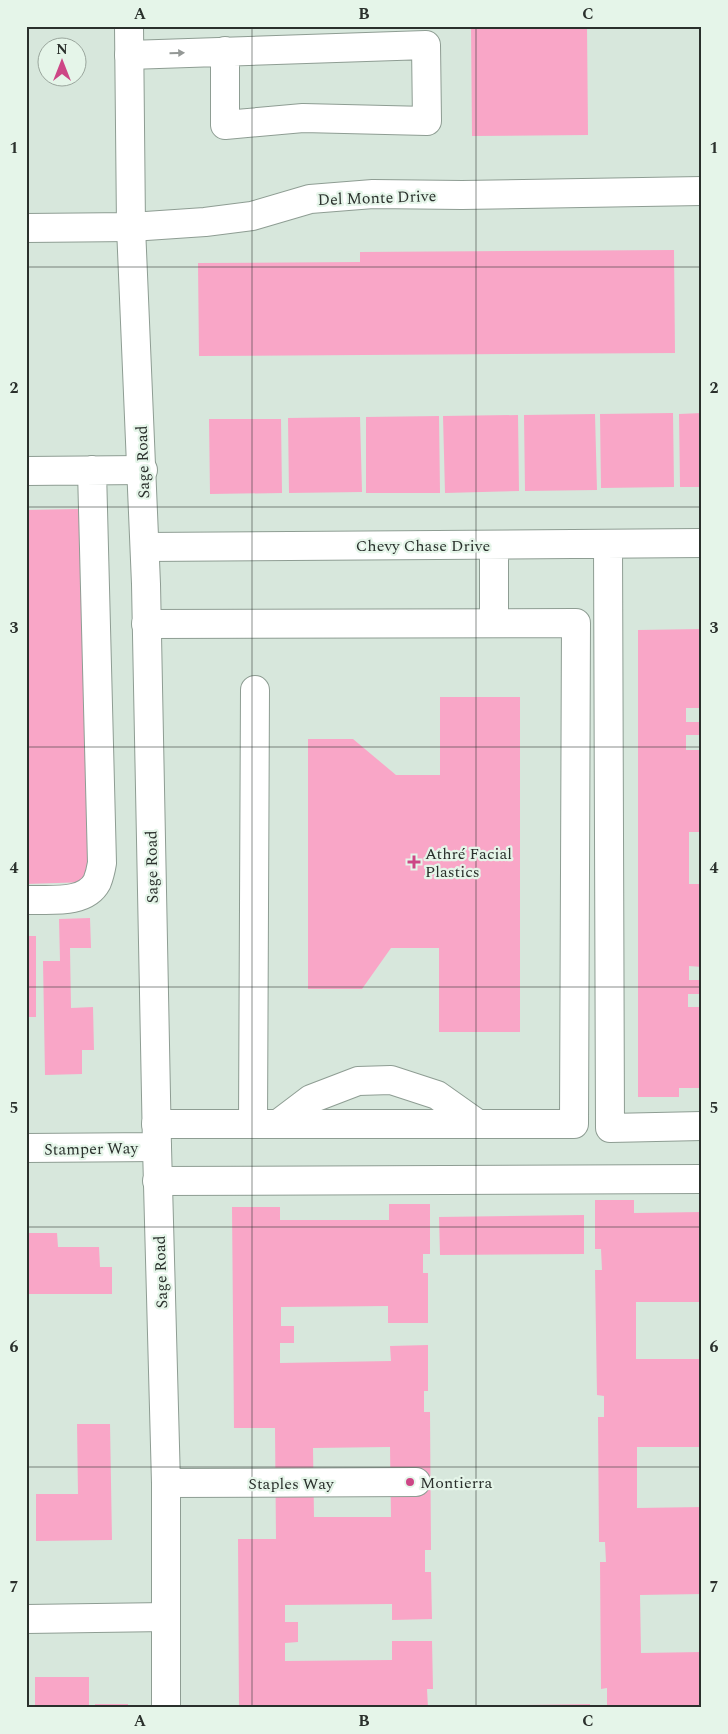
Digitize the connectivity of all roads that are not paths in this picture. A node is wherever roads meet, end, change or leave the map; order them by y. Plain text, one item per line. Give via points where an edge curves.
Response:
1 (129, 26) edge
2 (426, 36) edge
3 (225, 51) junction
4 (129, 55) junction
5 (702, 191) edge
6 (131, 227) junction
7 (26, 228) edge
8 (92, 470) junction
9 (142, 470) junction
10 (26, 471) edge
11 (608, 544) junction
12 (702, 544) edge
13 (494, 545) junction
14 (145, 546) junction
15 (494, 623) junction
16 (146, 624) junction
17 (255, 690) dead end
18 (26, 900) edge
19 (266, 1124) junction
20 (478, 1124) junction
21 (702, 1126) edge
22 (156, 1135) junction
23 (26, 1148) edge
24 (702, 1179) edge
25 (157, 1181) junction
26 (416, 1482) dead end
27 (166, 1483) junction
28 (166, 1617) junction
29 (26, 1619) edge
30 (166, 1708) edge

1 - 4 street, Sage Road
2 - 3 street
2 - 3 street via 427,121 303,118 225,125
4 -> 3 street
4 - 6 street, Sage Road
5 - 6 street, Del Monte Drive via 373,194 310,198 252,216
6 - 7 street, Del Monte Drive
6 - 9 street, Sage Road
8 - 9 street
8 - 10 street
8 - 18 street via 102,863 96,883 88,893 70,899
9 - 14 street, Sage Road
11 - 12 street, Chevy Chase Drive
11 - 13 street, Chevy Chase Drive
11 - 21 street via 610,1128
13 - 14 street, Chevy Chase Drive
13 - 15 street
14 - 16 street, Sage Road
15 - 16 street
15 - 20 street, Stamper Way via 576,623 574,1124
16 - 22 street, Sage Road
17 - 19 street
19 - 20 street, Stamper Way
19 - 20 street via 311,1099 358,1081 390,1080 437,1095
19 - 22 street, Stamper Way
22 - 23 street, Stamper Way
22 - 25 street, Sage Road
24 - 25 street
25 - 27 street, Sage Road
26 - 27 street, Staples Way
27 - 28 street, Sage Road
28 - 29 street
28 - 30 street, Sage Road

